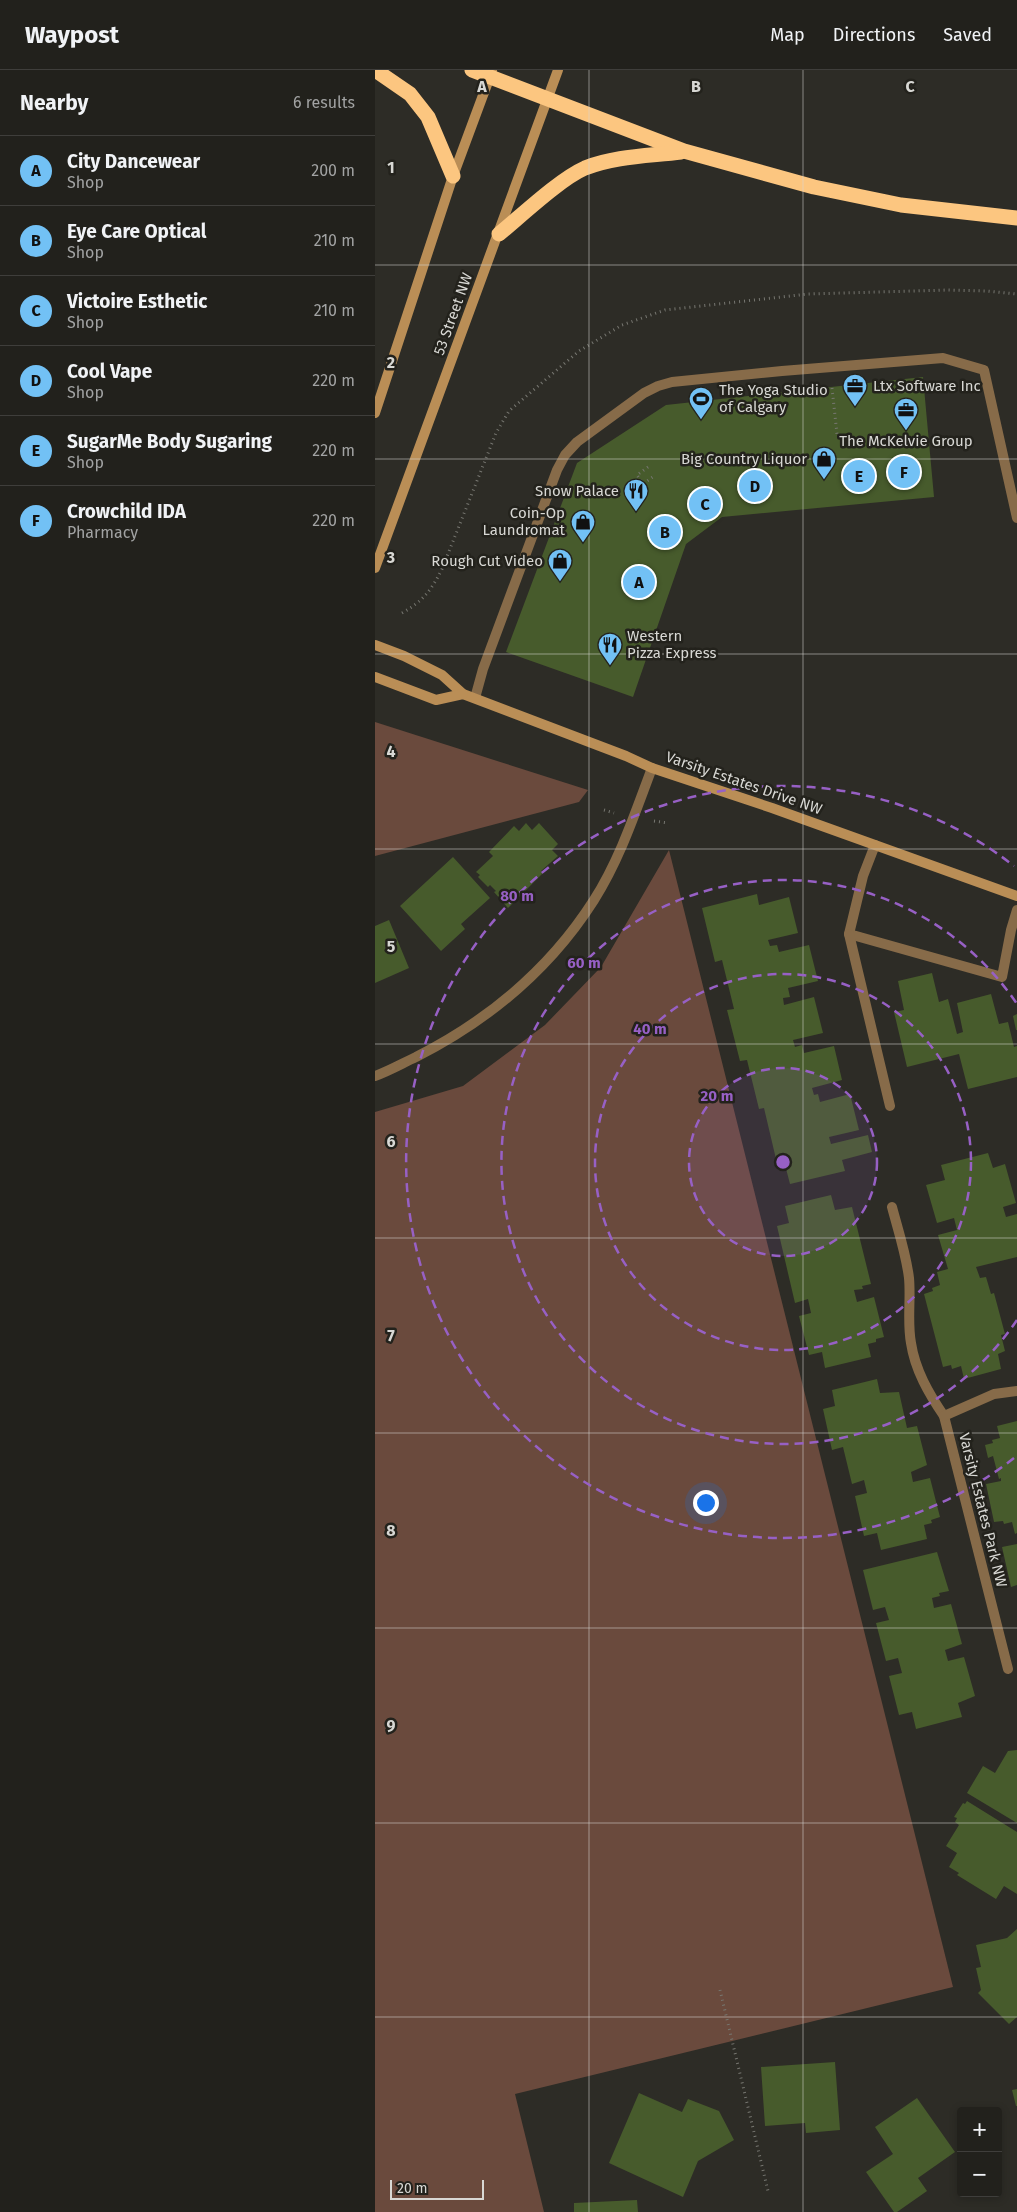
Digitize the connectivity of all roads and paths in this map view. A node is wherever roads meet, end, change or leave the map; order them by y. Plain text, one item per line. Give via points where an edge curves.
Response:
1 (375, 70) edge
2 (472, 70) edge
3 (559, 70) edge
4 (492, 73) edge
5 (549, 99) junction
6 (684, 151) junction
7 (453, 176) junction
8 (1017, 218) edge
9 (499, 234) junction
10 (832, 387) dead end
11 (375, 413) edge
12 (837, 434) dead end
13 (649, 468) dead end
14 (654, 476) dead end
15 (1017, 518) edge
16 (375, 568) edge
17 (375, 645) edge
18 (375, 677) edge
19 (463, 694) junction
20 (475, 698) junction
21 (652, 768) junction
22 (875, 845) junction
23 (1017, 896) edge
24 (1017, 910) edge
25 (849, 934) junction
26 (375, 1076) edge
27 (889, 1106) dead end
28 (892, 1207) dead end
29 (1017, 1391) edge
30 (944, 1416) junction
31 (1008, 1669) dead end
32 (720, 1990) dead end
33 (768, 2191) dead end

1 - 7 highway via 409,94 428,117
2 - 4 highway
3 - 5 main road, 53 Street NW
4 - 5 highway
4 - 7 main road
5 - 6 highway
5 - 9 main road, 53 Street NW
6 - 8 highway via 815,187 901,206
6 - 9 highway via 609,160 584,169
7 - 11 main road
9 - 16 main road, 53 Street NW
10 - 12 path
13 - 14 path via 639,475 643,483
15 - 20 street via 984,370 943,358 782,370 658,386 577,442 565,455
17 - 19 main road, Varsity Estates Drive NW via 442,674
18 - 19 main road via 436,700
19 - 20 main road, Varsity Estates Drive NW
20 - 21 main road, Varsity Estates Drive NW
21 - 22 main road, Varsity Estates Drive NW
21 - 26 street via 613,866 594,900 551,957 483,1018 449,1040
22 - 23 main road, Varsity Estates Drive NW
22 - 25 street via 863,876
24 - 25 street via 1003,977
25 - 27 street
28 - 30 street, Varsity Estates Park NW via 909,1280 911,1343 917,1367
29 - 30 street, Varsity Estates Park NW via 994,1394
30 - 31 street, Varsity Estates Park NW
32 - 33 path

